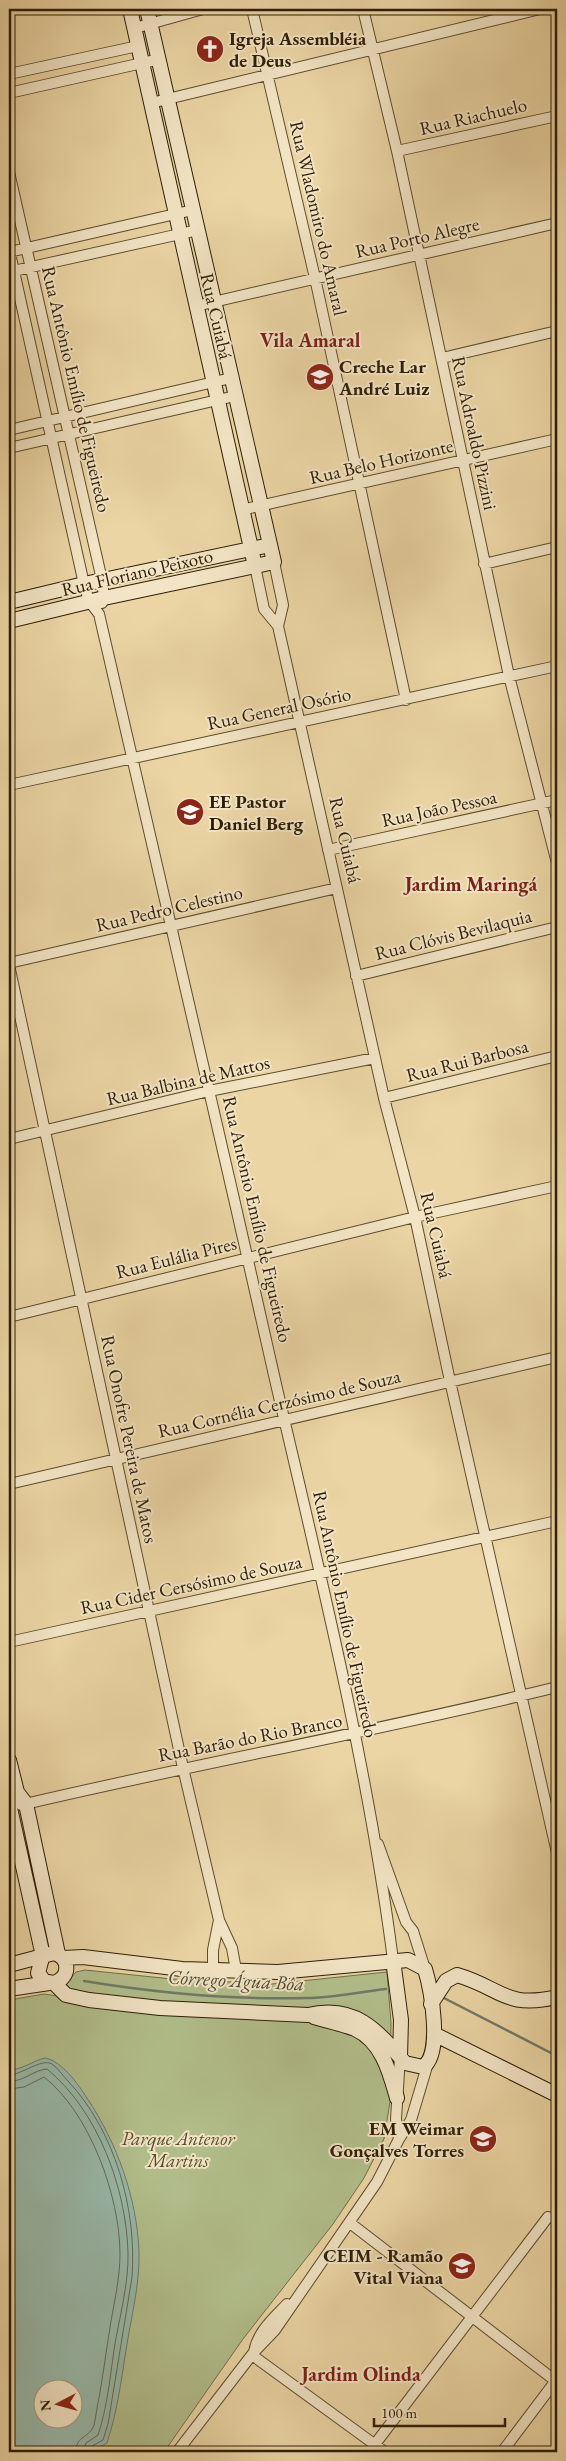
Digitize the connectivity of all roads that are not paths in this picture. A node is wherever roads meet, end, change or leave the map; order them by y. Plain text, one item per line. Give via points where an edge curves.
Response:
1 (130, 9) edge
2 (134, 9) edge
3 (141, 9) edge
4 (147, 9) edge
5 (203, 9) edge
6 (252, 9) edge
7 (363, 9) edge
8 (540, 9) edge
9 (151, 24) junction
10 (135, 28) junction
11 (138, 46) junction
12 (372, 49) junction
13 (160, 59) junction
14 (143, 65) junction
15 (9, 74) edge
16 (268, 75) junction
17 (9, 94) edge
18 (169, 99) junction
19 (152, 103) junction
20 (557, 116) edge
21 (397, 151) junction
22 (9, 172) edge
23 (193, 210) junction
24 (175, 215) junction
25 (557, 223) edge
26 (198, 230) junction
27 (180, 235) junction
28 (26, 248) junction
29 (9, 251) edge
30 (418, 254) junction
31 (31, 267) junction
32 (11, 272) edge
33 (315, 278) junction
34 (214, 302) junction
35 (196, 306) junction
36 (557, 332) edge
37 (442, 358) junction
38 (231, 378) junction
39 (213, 383) junction
40 (235, 396) junction
41 (217, 401) junction
42 (64, 418) junction
43 (47, 421) junction
44 (9, 430) edge
45 (68, 435) junction
46 (50, 438) junction
47 (557, 439) edge
48 (9, 448) edge
49 (462, 461) junction
50 (360, 484) junction
51 (261, 506) junction
52 (242, 510) junction
53 (270, 545) junction
54 (557, 547) edge
55 (251, 549) junction
56 (274, 562) junction
57 (484, 564) junction
58 (255, 566) junction
59 (102, 580) junction
60 (84, 584) junction
61 (104, 598) junction
62 (89, 601) junction
63 (9, 602) edge
64 (99, 614) junction
65 (9, 621) edge
66 (278, 626) junction
67 (557, 666) edge
68 (509, 676) junction
69 (406, 700) junction
70 (300, 721) junction
71 (132, 757) junction
72 (9, 785) edge
73 (557, 800) edge
74 (544, 803) junction
75 (328, 850) junction
76 (557, 863) edge
77 (337, 888) junction
78 (172, 924) junction
79 (557, 927) edge
80 (9, 964) edge
81 (356, 976) junction
82 (557, 1056) edge
83 (375, 1058) junction
84 (210, 1091) junction
85 (384, 1098) junction
86 (44, 1131) junction
87 (9, 1139) edge
88 (557, 1186) edge
89 (415, 1217) junction
90 (247, 1257) junction
91 (82, 1299) junction
92 (9, 1317) edge
93 (557, 1358) edge
94 (450, 1381) junction
95 (284, 1420) junction
96 (116, 1459) junction
97 (9, 1484) edge
98 (557, 1521) edge
99 (485, 1537) junction
100 (319, 1574) junction
101 (149, 1611) junction
102 (9, 1642) edge
103 (557, 1687) edge
104 (522, 1696) junction
105 (354, 1734) junction
106 (9, 1760) edge
107 (183, 1768) junction
108 (16, 1792) junction
109 (26, 1804) junction
110 (9, 1808) edge
111 (29, 1821) junction
112 (14, 1825) junction
113 (373, 1834) junction
114 (557, 1853) edge
115 (218, 1920) junction
116 (232, 1948) junction
117 (213, 1950) junction
118 (60, 1956) junction
119 (43, 1957) junction
120 (393, 1960) junction
121 (9, 1966) edge
122 (426, 1969) junction
123 (212, 1970) junction
124 (236, 1970) junction
125 (52, 1983) junction
126 (9, 1990) edge
127 (557, 1997) edge
128 (431, 2004) junction
129 (308, 2015) junction
130 (434, 2034) junction
131 (400, 2057) junction
132 (428, 2064) junction
133 (557, 2094) edge
134 (397, 2098) junction
135 (399, 2139) junction
136 (548, 2218) dead end
137 (350, 2223) junction
138 (472, 2316) junction
139 (253, 2353) junction
140 (557, 2381) edge
141 (372, 2448) edge
142 (177, 2452) edge
143 (385, 2452) edge
144 (502, 2452) edge

1 - 10 street, Rua Cuiabá
2 - 3 street
4 - 9 street, Rua Cuiabá
5 - 9 street
6 - 16 street, Rua Wladomiro do Amaral
7 - 12 street, Rua Adroaldo Pizzini
8 - 12 street
9 - 10 street
9 - 13 street, Rua Cuiabá
10 - 11 street, Rua Cuiabá
11 - 14 street, Rua Cuiabá
11 - 15 street
12 - 16 street
12 - 21 street, Rua Adroaldo Pizzini
13 - 14 street
13 - 18 street, Rua Cuiabá
14 - 17 street
14 - 19 street, Rua Cuiabá
16 - 18 street
16 - 33 street, Rua Wladomiro do Amaral
18 - 19 street
18 - 23 street, Rua Cuiabá
19 - 24 street, Rua Cuiabá
20 - 21 street, Rua Riachuelo
21 - 30 street, Rua Adroaldo Pizzini
22 - 28 street, Rua Antônio Emílio de Figueiredo
23 - 24 street
23 - 26 street, Rua Cuiabá
24 - 27 street, Rua Cuiabá
24 - 28 street
25 - 30 street, Rua Porto Alegre
26 - 27 street
26 - 34 street, Rua Cuiabá
27 - 31 street
27 - 35 street, Rua Cuiabá
28 - 29 street
28 - 31 street, Rua Antônio Emílio de Figueiredo
29 - 32 street, Rua Antônio Emílio de Figueiredo
30 - 33 street, Rua Porto Alegre
30 - 37 street, Rua Adroaldo Pizzini
31 - 32 street
31 - 42 street, Rua Antônio Emílio de Figueiredo
32 - 43 street, Rua Antônio Emílio de Figueiredo
33 - 34 street, Rua Porto Alegre
33 - 50 street, Rua Wladomiro do Amaral
34 - 35 street, Rua Porto Alegre
34 - 38 street, Rua Cuiabá
35 - 39 street, Rua Cuiabá
36 - 37 street
37 - 49 street, Rua Adroaldo Pizzini
38 - 39 street
38 - 40 street, Rua Cuiabá
39 - 41 street, Rua Cuiabá
39 - 42 street
40 - 41 street
40 - 51 street, Rua Cuiabá
41 - 45 street
41 - 52 street, Rua Cuiabá
42 - 43 street
42 - 45 street, Rua Antônio Emílio de Figueiredo
43 - 44 street
43 - 46 street, Rua Antônio Emílio de Figueiredo
45 - 46 street
45 - 59 street, Rua Antônio Emílio de Figueiredo
46 - 48 street
46 - 60 street, Rua Antônio Emílio de Figueiredo
47 - 49 street, Rua Belo Horizonte
49 - 50 street, Rua Belo Horizonte
49 - 57 street, Rua Adroaldo Pizzini
50 - 51 street, Rua Belo Horizonte
50 - 69 street, Rua Wladomiro do Amaral
51 - 52 street, Rua Belo Horizonte
51 - 53 street, Rua Cuiabá
52 - 55 street, Rua Cuiabá
53 - 55 street, Rua Floriano Peixoto
53 - 56 street, Rua Cuiabá
54 - 57 street
55 - 58 street, Rua Cuiabá
55 - 59 street, Rua Floriano Peixoto
56 - 58 street, Rua Floriano Peixoto
56 - 66 street, Rua Cuiabá via 283,605
57 - 68 street, Rua Adroaldo Pizzini
58 - 61 street, Rua Floriano Peixoto
58 - 66 street, Rua Cuiabá via 264,609
59 - 60 street, Rua Floriano Peixoto
59 - 61 street, Rua Antônio Emílio de Figueiredo
60 - 62 street, Rua Antônio Emílio de Figueiredo
60 - 63 street, Rua Floriano Peixoto
61 - 62 street, Rua Floriano Peixoto
61 - 64 street, Rua Antônio Emílio de Figueiredo
62 - 64 street, Rua Antônio Emílio de Figueiredo
62 - 65 street, Rua Floriano Peixoto
64 - 71 street, Rua Antônio Emílio de Figueiredo
66 - 70 street, Rua Cuiabá
67 - 68 street, Rua General Osório
68 - 69 street, Rua General Osório
68 - 74 street, Rua Adroaldo Pizzini
69 - 70 street, Rua General Osório
70 - 71 street, Rua General Osório
70 - 75 street, Rua Cuiabá
71 - 72 street, Rua General Osório
71 - 78 street, Rua Antônio Emílio de Figueiredo
73 - 74 street, Rua João Pessoa
74 - 75 street, Rua João Pessoa
74 - 76 street, Rua Adroaldo Pizzini
75 - 77 street, Rua Cuiabá
77 - 78 street, Rua Pedro Celestino
77 - 81 street, Rua Cuiabá
78 - 80 street, Rua Pedro Celestino
78 - 84 street, Rua Antônio Emílio de Figueiredo
79 - 81 street, Rua Clóvis Bevilaquia
80 - 86 street, Rua Onofre Pereira de Matos
81 - 83 street, Rua Cuiabá
82 - 85 street, Rua Rui Barbosa
83 - 84 street, Rua Balbina de Mattos
83 - 85 street, Rua Cuiabá
84 - 86 street, Rua Balbina de Mattos
84 - 90 street, Rua Antônio Emílio de Figueiredo
85 - 89 street, Rua Cuiabá
86 - 87 street, Rua Balbina de Mattos
86 - 91 street, Rua Onofre Pereira de Matos
88 - 89 street, Rua Eulália Pires
89 - 90 street, Rua Eulália Pires
89 - 94 street, Rua Cuiabá
90 - 91 street, Rua Eulália Pires
90 - 95 street, Rua Antônio Emílio de Figueiredo
91 - 92 street, Rua Eulália Pires
91 - 96 street, Rua Onofre Pereira de Matos
93 - 94 street, Rua Cornélia Cerzósimo de Souza
94 - 95 street, Rua Cornélia Cerzósimo de Souza
94 - 99 street, Rua Cuiabá
95 - 96 street, Rua Cornélia Cerzósimo de Souza
95 - 100 street, Rua Antônio Emílio de Figueiredo
96 - 97 street, Rua Cornélia Cerzósimo de Souza
96 - 101 street, Rua Onofre Pereira de Matos
98 - 99 street, Rua Cider Cersósimo de Souza
99 - 100 street, Rua Cider Cersósimo de Souza
99 - 104 street, Rua Cuiabá
100 - 101 street, Rua Cider Cersósimo de Souza
100 - 105 street, Rua Antônio Emílio de Figueiredo
101 - 102 street, Rua Cider Cersósimo de Souza
101 - 107 street, Rua Onofre Pereira de Matos
103 - 104 street, Rua Barão do Rio Branco
104 - 105 street, Rua Barão do Rio Branco
104 - 114 street, Rua Cuiabá
105 - 107 street, Rua Barão do Rio Branco
105 - 113 street, Rua Antônio Emílio de Figueiredo
106 - 108 street
107 - 109 street, Rua Barão do Rio Branco
107 - 115 street, Rua Onofre Pereira de Matos
108 - 109 street
108 - 110 street
109 - 110 street, Rua Barão do Rio Branco
109 - 111 street
110 - 112 street
111 - 112 street
111 - 118 street
112 - 119 street
113 - 120 street, Rua Antônio Emílio de Figueiredo
113 - 122 street, Rua Antônio Emílio de Figueiredo
115 - 116 street, Rua Onofre Pereira de Matos
115 - 117 street, Rua Onofre Pereira de Matos
116 - 117 street
116 - 124 street, Rua Onofre Pereira de Matos
117 - 123 street, Rua Onofre Pereira de Matos
118 - 119 street via 50,1954
118 - 123 street
118 - 125 street via 66,1962 66,1973 60,1981
119 - 121 street
119 - 125 street via 38,1972 44,1981
120 - 122 street via 408,1960
120 - 124 street via 332,1969
120 - 131 street, Rua Antônio Emílio de Figueiredo via 401,2020
122 - 128 street, Rua Antônio Emílio de Figueiredo
123 - 124 street
125 - 126 street
125 - 129 street via 66,1995 89,2000 160,2008
127 - 128 street via 516,2001 457,1975 446,1981
128 - 130 street, Rua Antônio Emílio de Figueiredo
129 - 131 street via 348,2014 364,2021
129 - 134 street via 357,2030 370,2040 390,2071
130 - 132 street, Rua Antônio Emílio de Figueiredo
130 - 133 street
131 - 132 street via 410,2066
131 - 134 street, Rua Antônio Emílio de Figueiredo
132 - 135 street, Rua Antônio Emílio de Figueiredo via 411,2120
134 - 135 street, Rua Antônio Emílio de Figueiredo
135 - 137 street, Rua Antônio Emílio de Figueiredo via 377,2182
136 - 138 street
137 - 138 street
137 - 139 street, Rua Antônio Emílio de Figueiredo via 274,2330
138 - 140 street
138 - 141 street
139 - 141 street
139 - 142 street, Rua Antônio Emílio de Figueiredo
140 - 144 street
141 - 143 street

